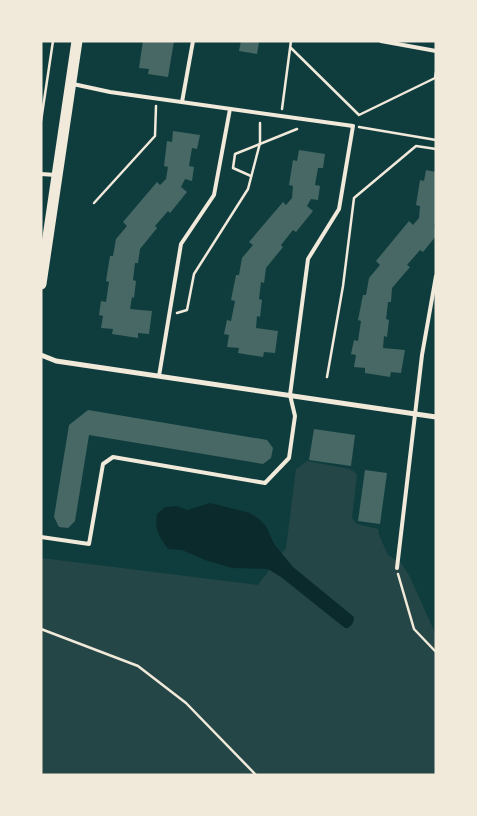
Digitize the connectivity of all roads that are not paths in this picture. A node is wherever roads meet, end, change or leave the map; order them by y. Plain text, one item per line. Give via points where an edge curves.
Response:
1 (77, 41) edge
2 (193, 41) edge
3 (381, 41) edge
4 (436, 50) edge
5 (71, 84) junction
6 (182, 102) junction
7 (230, 109) junction
8 (41, 174) edge
9 (58, 175) junction
10 (436, 276) edge
11 (41, 284) edge
12 (41, 355) edge
13 (159, 376) junction
14 (290, 395) junction
15 (415, 414) junction
16 (436, 416) edge
17 (41, 537) edge
18 (397, 568) road end

1 - 5 main road
2 - 6 lane
3 - 4 lane
5 - 6 lane
5 - 9 main road
6 - 7 lane
7 - 13 lane via 214,196 180,244
7 - 14 lane via 353,126 339,209 308,259
8 - 9 lane
9 - 11 main road
10 - 15 lane
12 - 13 street
13 - 14 street
14 - 15 street
14 - 17 lane via 295,416 289,458 265,483 113,457 102,464 88,544
15 - 16 street
15 - 18 lane

